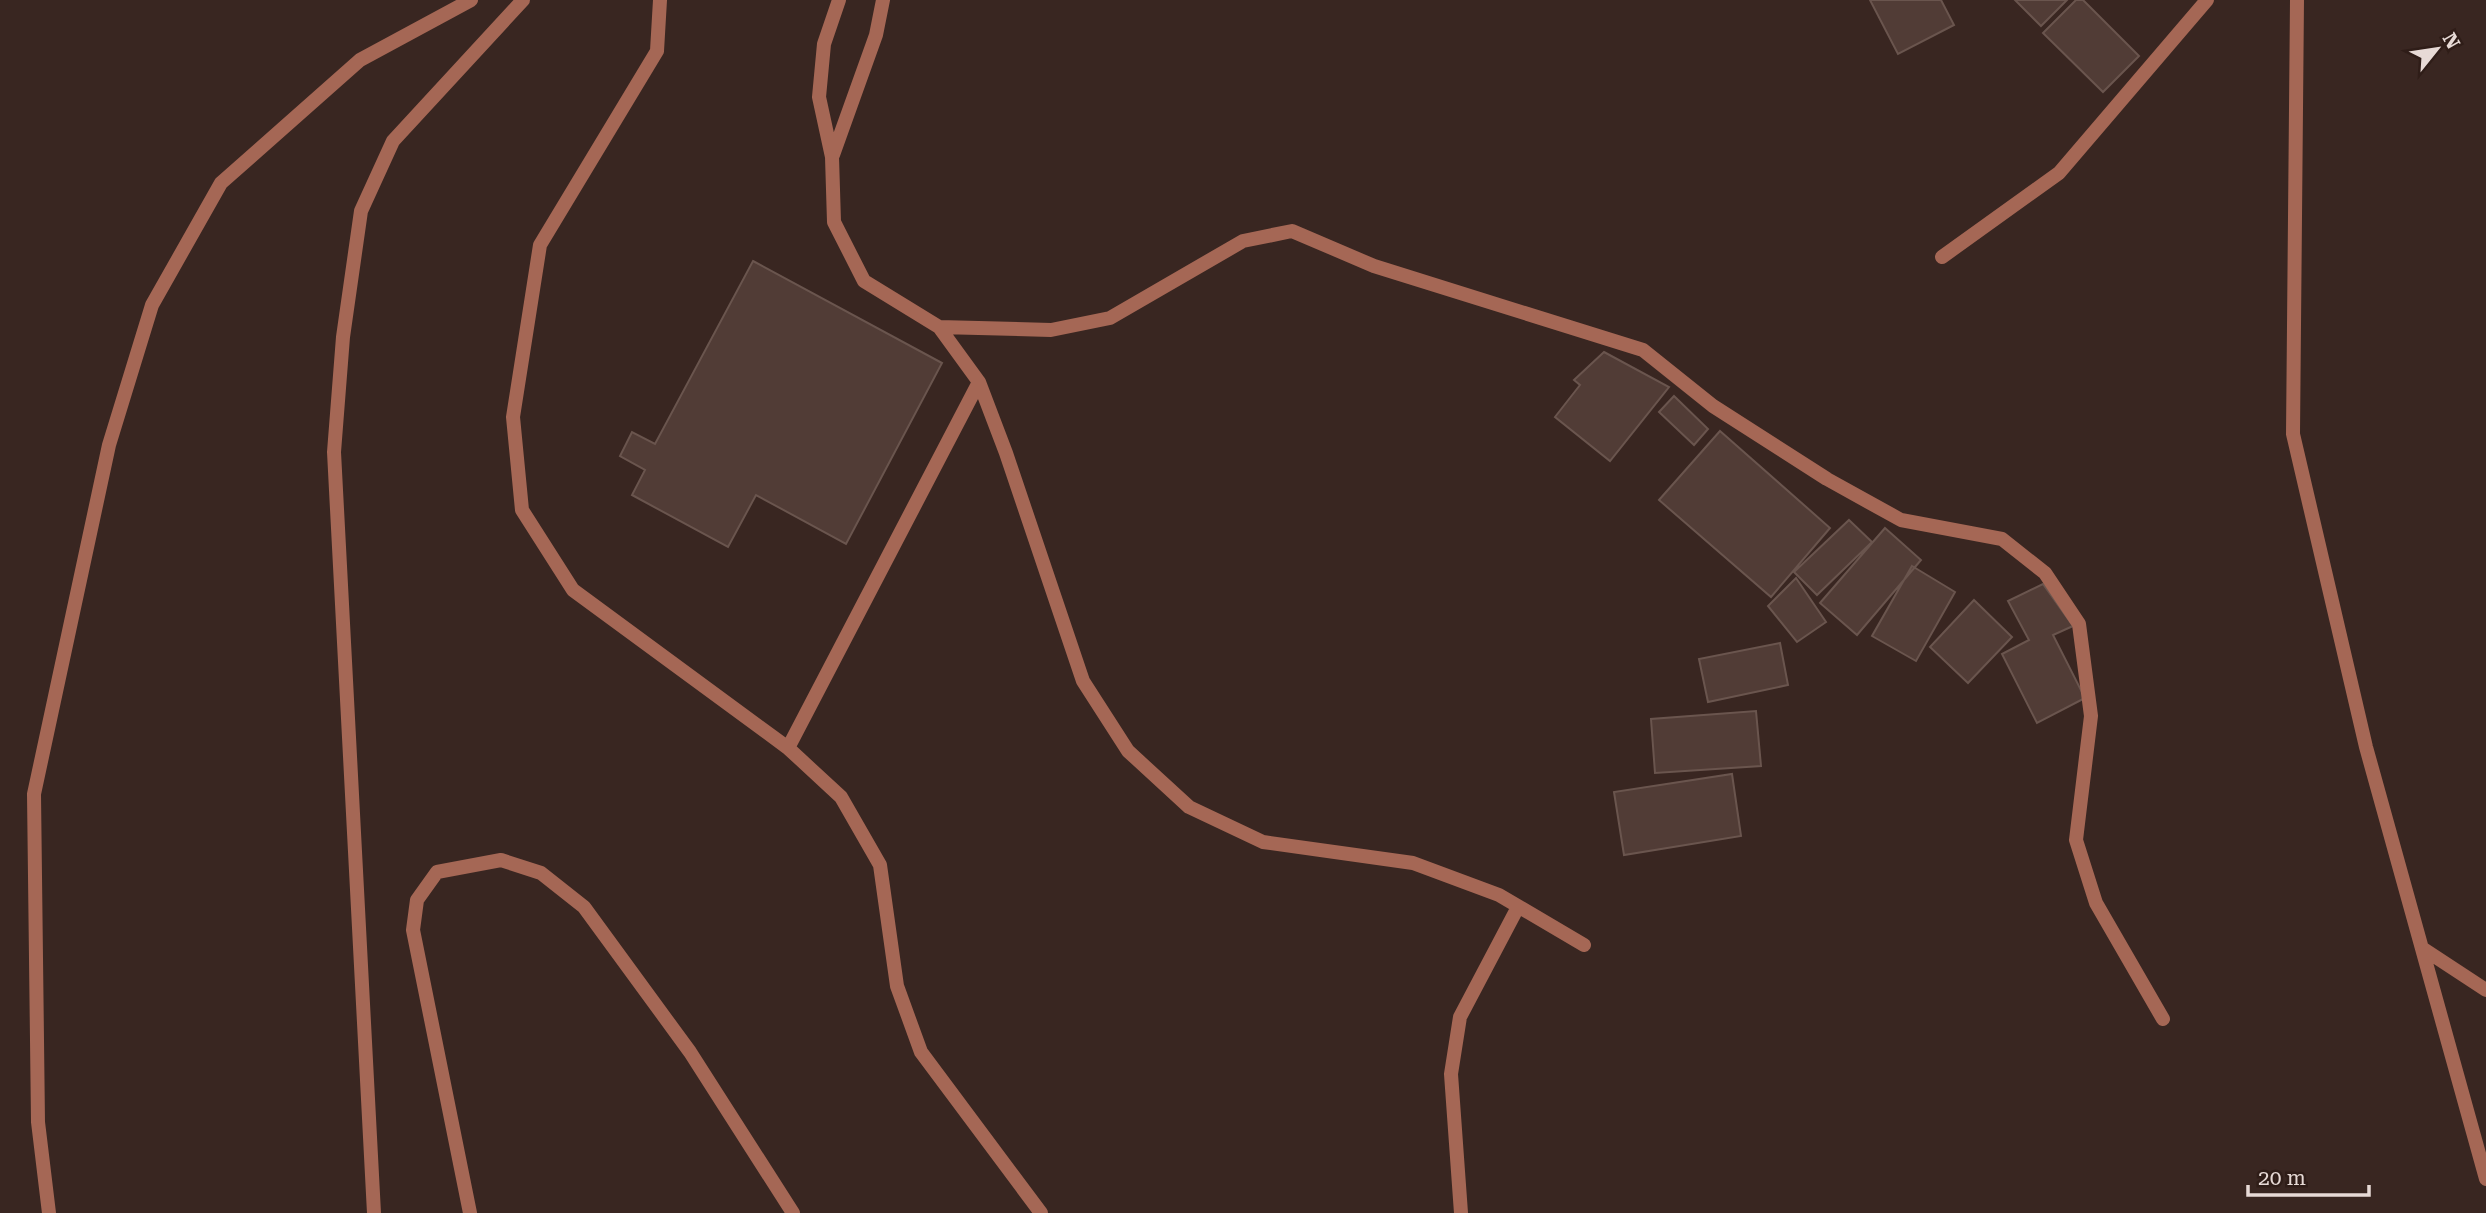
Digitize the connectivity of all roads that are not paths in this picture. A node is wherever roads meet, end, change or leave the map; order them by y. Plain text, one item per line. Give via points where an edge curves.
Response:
1 (471, 0) edge
2 (523, 0) edge
3 (660, 0) edge
4 (839, 0) edge
5 (883, 0) edge
6 (2207, 0) edge
7 (2297, 0) edge
8 (832, 157) junction
9 (1942, 257) dead end
10 (939, 327) junction
11 (979, 382) junction
12 (788, 748) junction
13 (1518, 907) junction
14 (1584, 945) dead end
15 (2422, 948) junction
16 (2486, 990) edge
17 (2163, 1019) dead end
18 (2486, 1179) edge
19 (49, 1213) edge
20 (374, 1213) edge
21 (470, 1213) edge
22 (793, 1213) edge
23 (1041, 1213) edge
24 (1461, 1213) edge

1 - 19 street via 360,60 221,183 152,305 109,445 34,794 38,1122
2 - 20 street via 393,141 361,211 343,337 334,452
3 - 12 street via 657,51 540,245 513,416 523,510 573,590
4 - 8 street via 824,44 819,97
5 - 8 street via 876,35
6 - 9 street via 2059,173
7 - 15 street via 2293,434 2366,747
8 - 10 street via 834,222 864,281
10 - 11 street
10 - 17 street via 1051,330 1110,318 1243,241 1293,231 1374,266 1643,350 1713,406 1901,520 2002,539 2045,573 2079,624 2091,716 2076,840 2096,903
11 - 12 street
11 - 13 street via 1083,681 1128,751 1189,807 1263,842 1413,863 1499,895
12 - 23 street via 841,797 880,865 897,986 921,1052
13 - 14 street
13 - 24 street via 1460,1017 1451,1074
15 - 16 street
15 - 18 street
21 - 22 street via 413,930 417,900 437,872 501,860 541,873 584,907 690,1052

